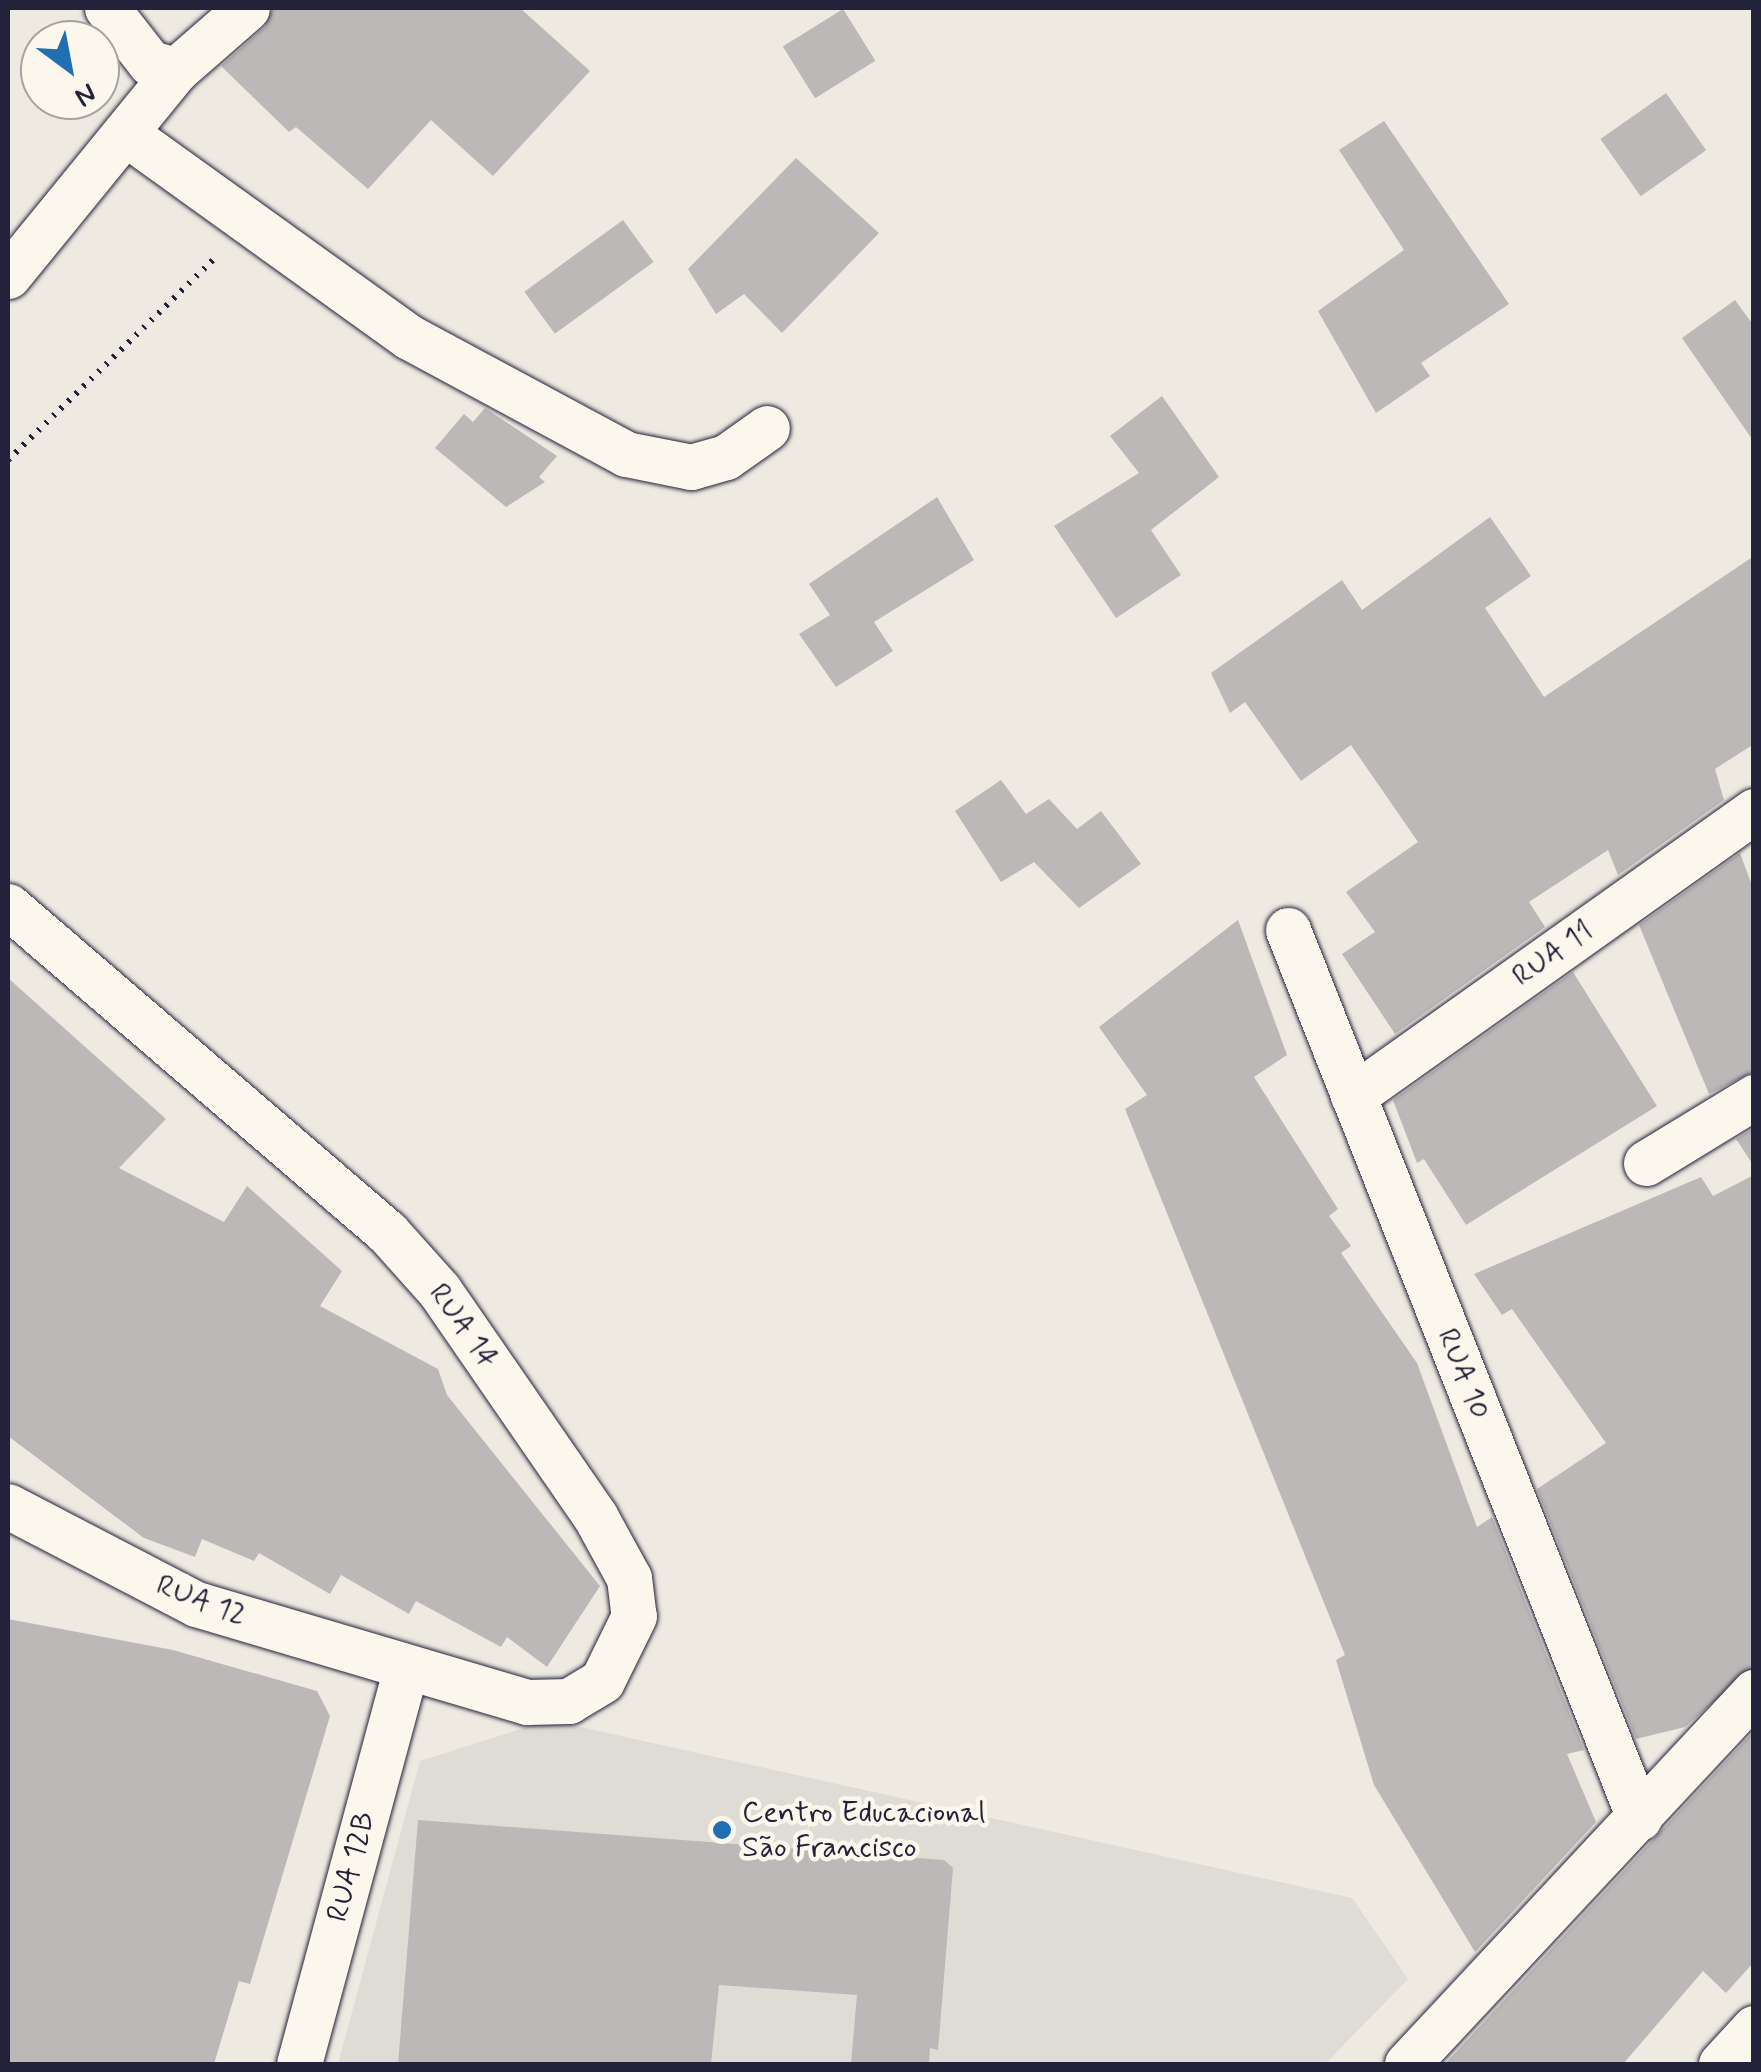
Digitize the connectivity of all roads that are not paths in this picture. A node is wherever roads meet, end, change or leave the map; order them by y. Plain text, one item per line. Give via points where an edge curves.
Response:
1 (107, 8) edge
2 (247, 8) edge
3 (176, 70) junction
4 (125, 133) junction
5 (8, 276) edge
6 (767, 428) dead end
7 (1754, 811) edge
8 (8, 906) edge
9 (1288, 930) dead end
10 (1353, 1096) junction
11 (1754, 1097) edge
12 (1646, 1163) dead end
13 (8, 1506) edge
14 (405, 1670) junction
15 (1754, 1692) edge
16 (1638, 1818) junction
17 (1754, 2028) edge
18 (298, 2064) edge
19 (1407, 2064) edge
20 (1721, 2064) edge

1 - 3 street via 150,63
2 - 3 street
3 - 4 street
4 - 5 street
4 - 6 street via 409,337 626,454 691,467 726,457
7 - 10 street, RUA 11
8 - 14 street, RUA 14 via 388,1232 504,1381 630,1578 634,1616 617,1663 569,1701 527,1702
9 - 10 street, RUA 10
10 - 16 street, RUA 10
11 - 12 street
13 - 14 street, RUA 12 via 196,1604
14 - 18 street, RUA 12B
15 - 16 street
16 - 19 street
17 - 20 street

